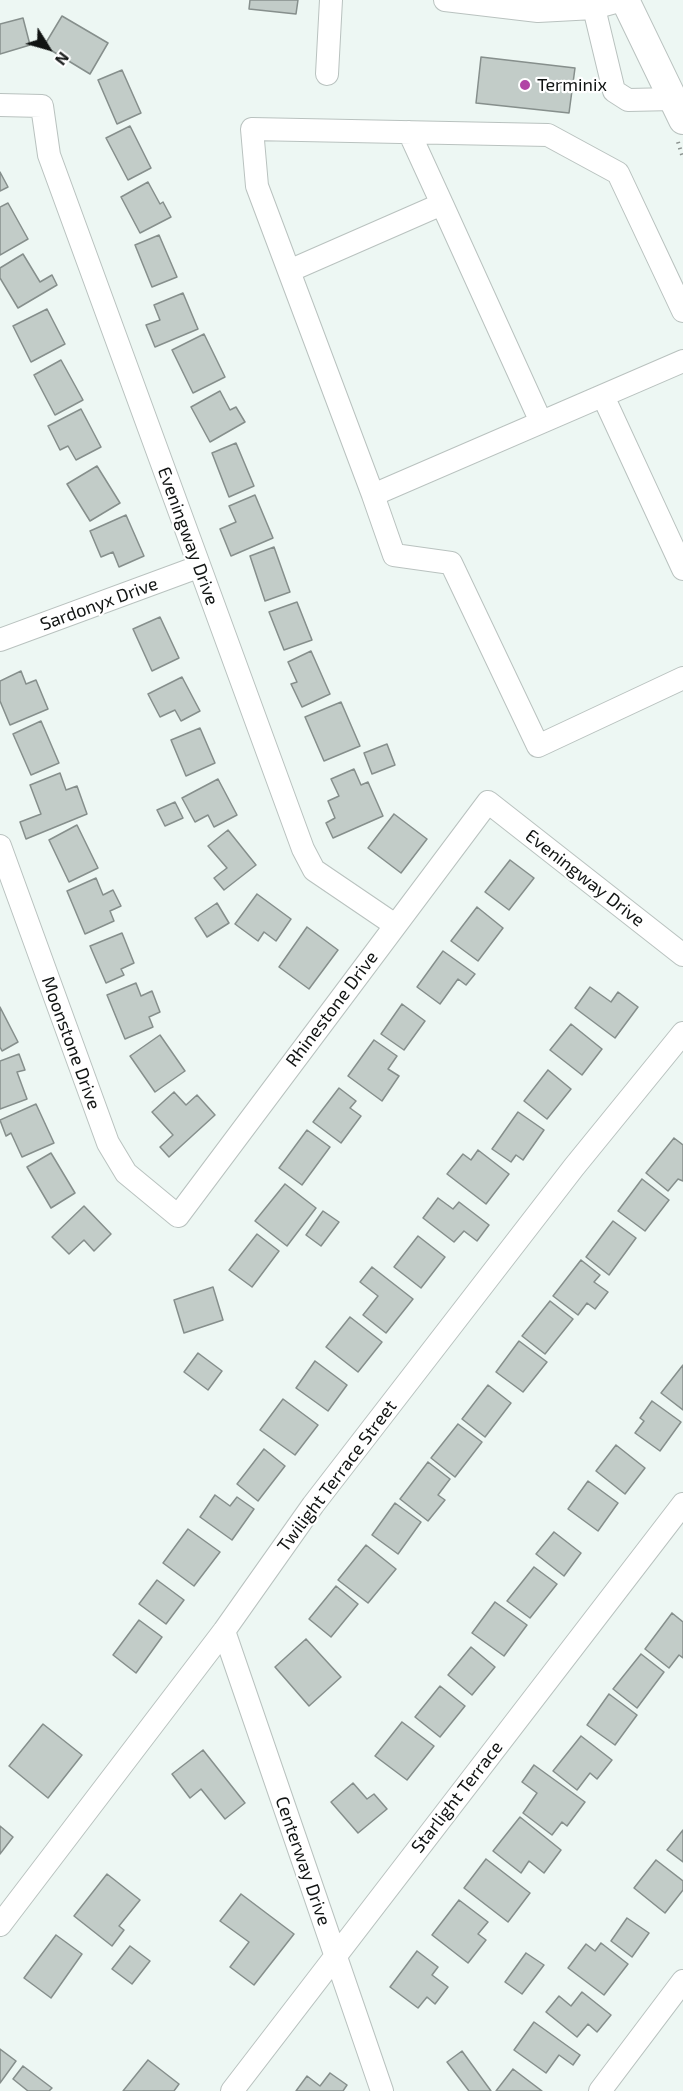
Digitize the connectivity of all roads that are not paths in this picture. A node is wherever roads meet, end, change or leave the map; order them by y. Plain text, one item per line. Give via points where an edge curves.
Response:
1 (331, 0) edge
2 (445, 0) edge
3 (624, 0) edge
4 (594, 8) junction
5 (327, 74) dead end
6 (0, 105) edge
7 (678, 118) edge
8 (409, 132) junction
9 (442, 204) junction
10 (289, 271) junction
11 (683, 311) edge
12 (683, 361) edge
13 (603, 396) junction
14 (541, 422) junction
15 (373, 495) junction
16 (198, 567) junction
17 (683, 569) edge
18 (0, 640) edge
19 (683, 678) edge
20 (488, 802) joint
21 (0, 846) edge
22 (395, 925) junction
23 (683, 955) edge
24 (683, 1033) edge
25 (178, 1216) joint
26 (683, 1504) edge
27 (224, 1631) junction
28 (0, 1925) edge
29 (336, 1956) junction
30 (683, 1981) edge
31 (232, 2091) edge
32 (382, 2091) edge
33 (600, 2091) edge

1 - 5 street
2 - 4 street via 538,11
3 - 4 street
3 - 7 main road
4 - 7 street via 614,91
6 - 16 street, Eveningway Drive via 42,106 49,156
8 - 9 street
8 - 10 street via 252,129 257,186
8 - 11 street via 548,135 618,173
9 - 10 street
9 - 14 street
10 - 15 street
12 - 13 street
13 - 14 street
13 - 17 street
14 - 15 street
15 - 19 street via 394,555 451,563 538,746
16 - 18 street, Sardonyx Drive
16 - 22 street, Eveningway Drive via 308,860 314,870
20 - 22 street, Rhinestone Drive
20 - 23 street, Eveningway Drive
21 - 25 street, Moonstone Drive via 108,1143 126,1173
22 - 25 street, Rhinestone Drive
24 - 27 street, Twilight Terrace Street via 574,1167 313,1505
26 - 29 street, Starlight Terrace
27 - 28 street, Twilight Terrace Street
27 - 29 street, Centerway Drive
29 - 31 street, Starlight Terrace
29 - 32 street, Centerway Drive
30 - 33 street

